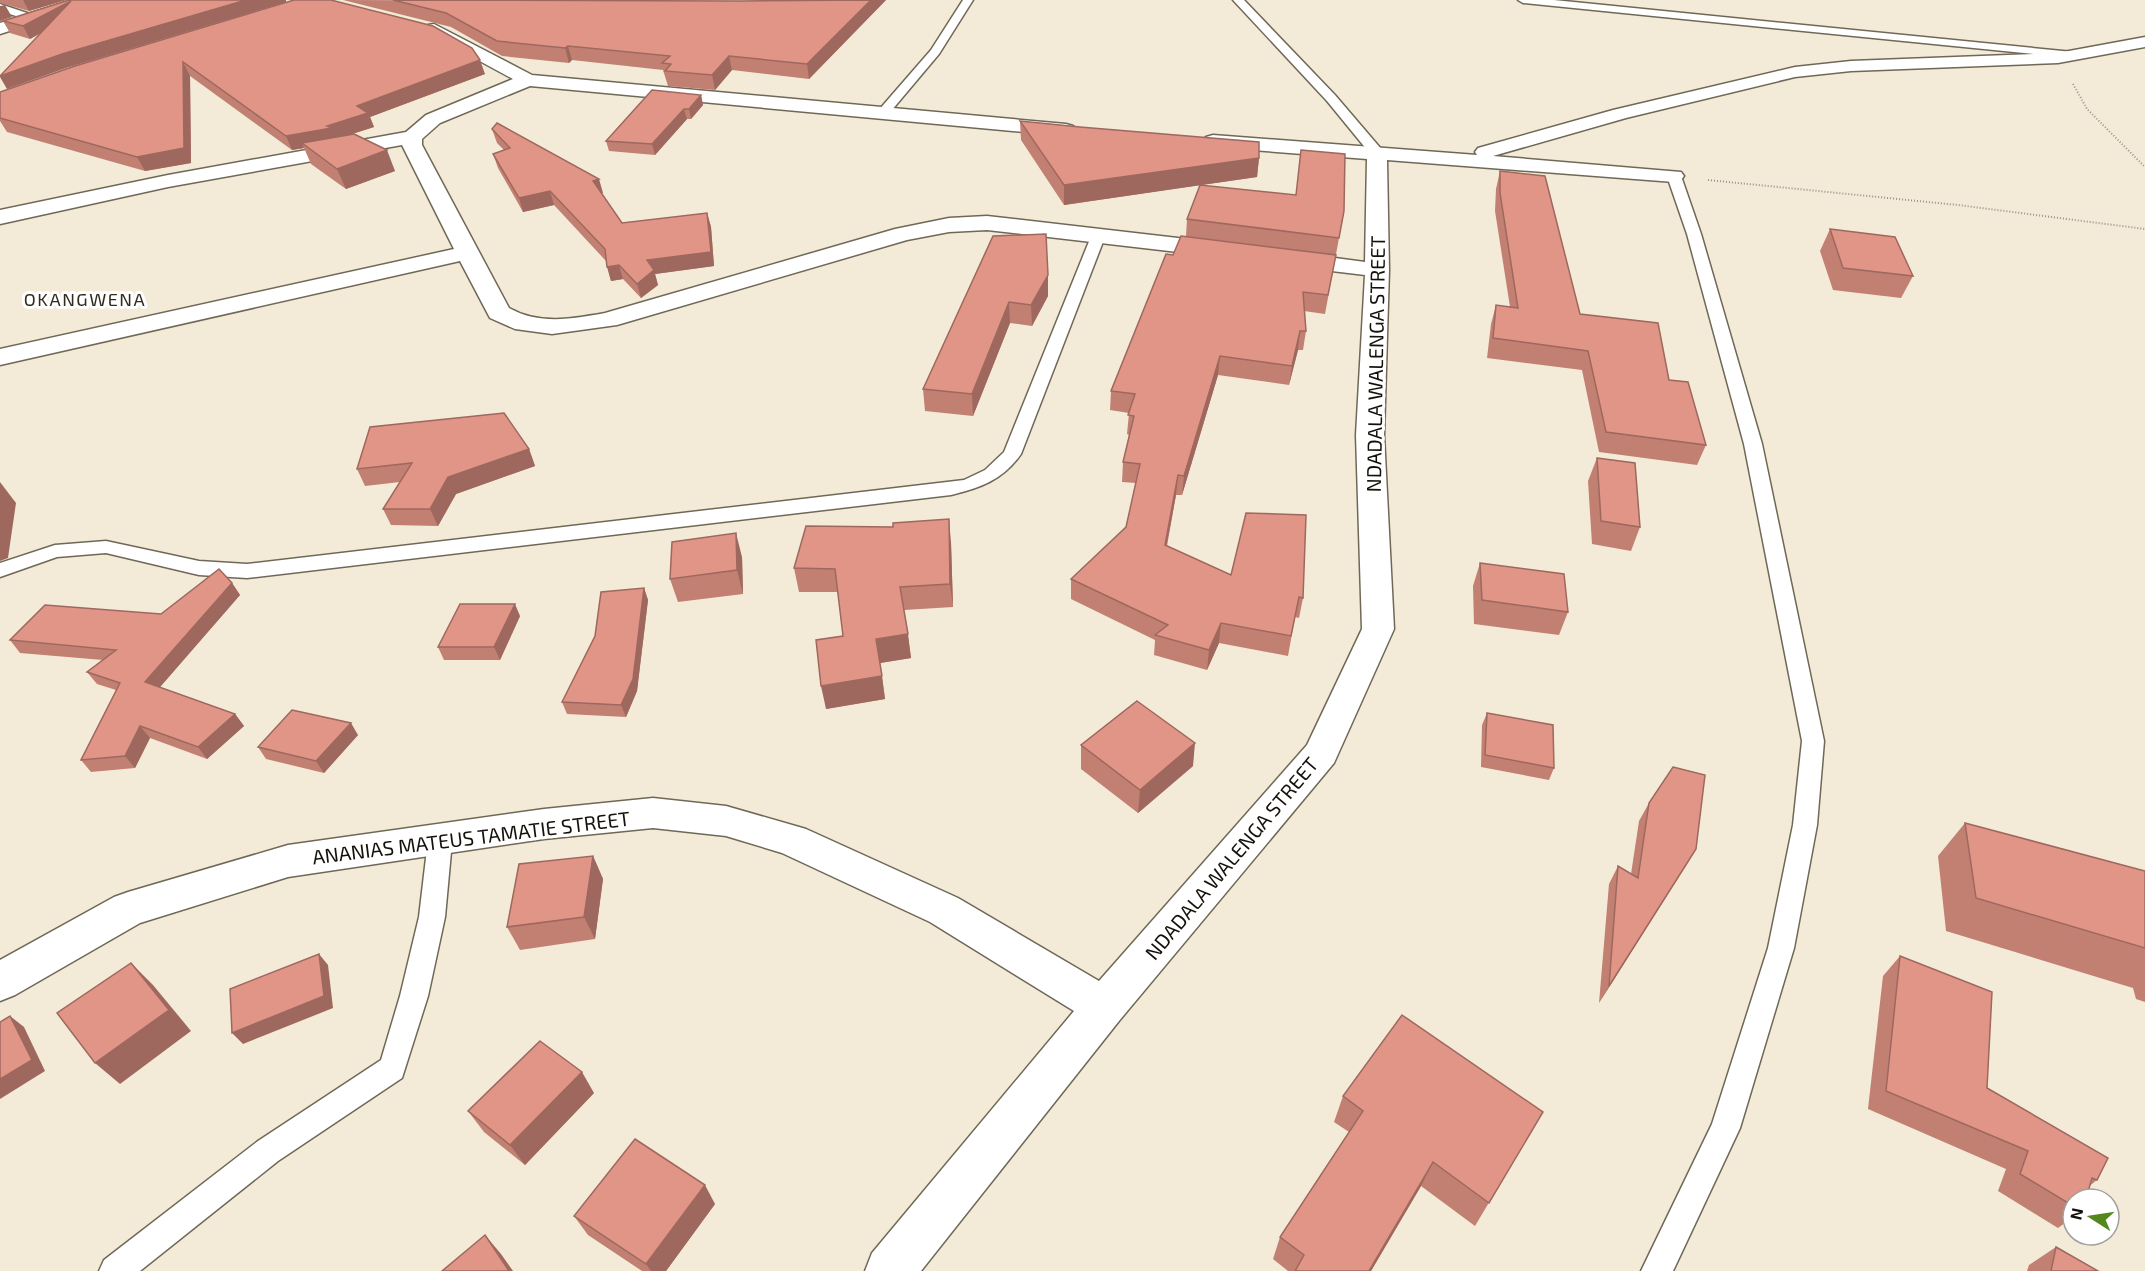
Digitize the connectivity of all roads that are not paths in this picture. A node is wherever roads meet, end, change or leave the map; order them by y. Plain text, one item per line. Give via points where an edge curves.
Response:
1 (90, 0) edge
2 (968, 0) edge
3 (1238, 0) edge
4 (1523, 0) edge
5 (0, 7) edge
6 (32, 18) junction
7 (419, 25) edge
8 (0, 29) edge
9 (2145, 42) edge
10 (2065, 56) junction
11 (528, 80) junction
12 (882, 114) junction
13 (1085, 132) edge
14 (412, 137) junction
15 (1190, 139) edge
16 (1377, 153) junction
17 (1461, 159) junction
18 (1674, 176) joint
19 (0, 217) edge
20 (1098, 234) junction
21 (466, 253) junction
22 (1248, 254) edge
23 (1271, 257) edge
24 (1377, 270) junction
25 (0, 357) edge
26 (0, 570) edge
27 (440, 841) junction
28 (0, 982) edge
29 (1104, 1007) junction
30 (115, 1271) edge
31 (890, 1271) edge
32 (1657, 1271) edge

1 - 6 street
2 - 12 lane via 935,52
3 - 16 lane
4 - 10 lane
5 - 6 lane
6 - 8 street
7 - 11 street via 444,33
9 - 10 street
10 - 17 street via 1795,72 1620,114
11 - 12 street
11 - 14 street via 432,119
12 - 13 street
14 - 19 street via 168,181
14 - 21 street via 412,146 429,183
15 - 16 street
16 - 17 street
16 - 24 street, NDADALA WALENGA STREET
17 - 18 street
18 - 32 lane via 1753,444 1813,741 1805,825 1781,948 1725,1128
20 - 21 street via 987,223 927,228 608,320 567,327 518,323 499,313
20 - 22 street
20 - 26 lane via 1012,454 979,483 939,491 248,571 199,568 106,547 55,551
21 - 25 street
23 - 24 street
24 - 29 street, NDADALA WALENGA STREET via 1370,435 1378,629 1321,753
27 - 28 street, ANANIAS MATEUS TAMATIE STREET via 288,861 128,909
27 - 29 street, ANANIAS MATEUS TAMATIE STREET via 544,824 653,813 726,821 792,840 944,910
27 - 30 lane via 432,917 392,1069 268,1151
29 - 31 street, NDADALA WALENGA STREET

